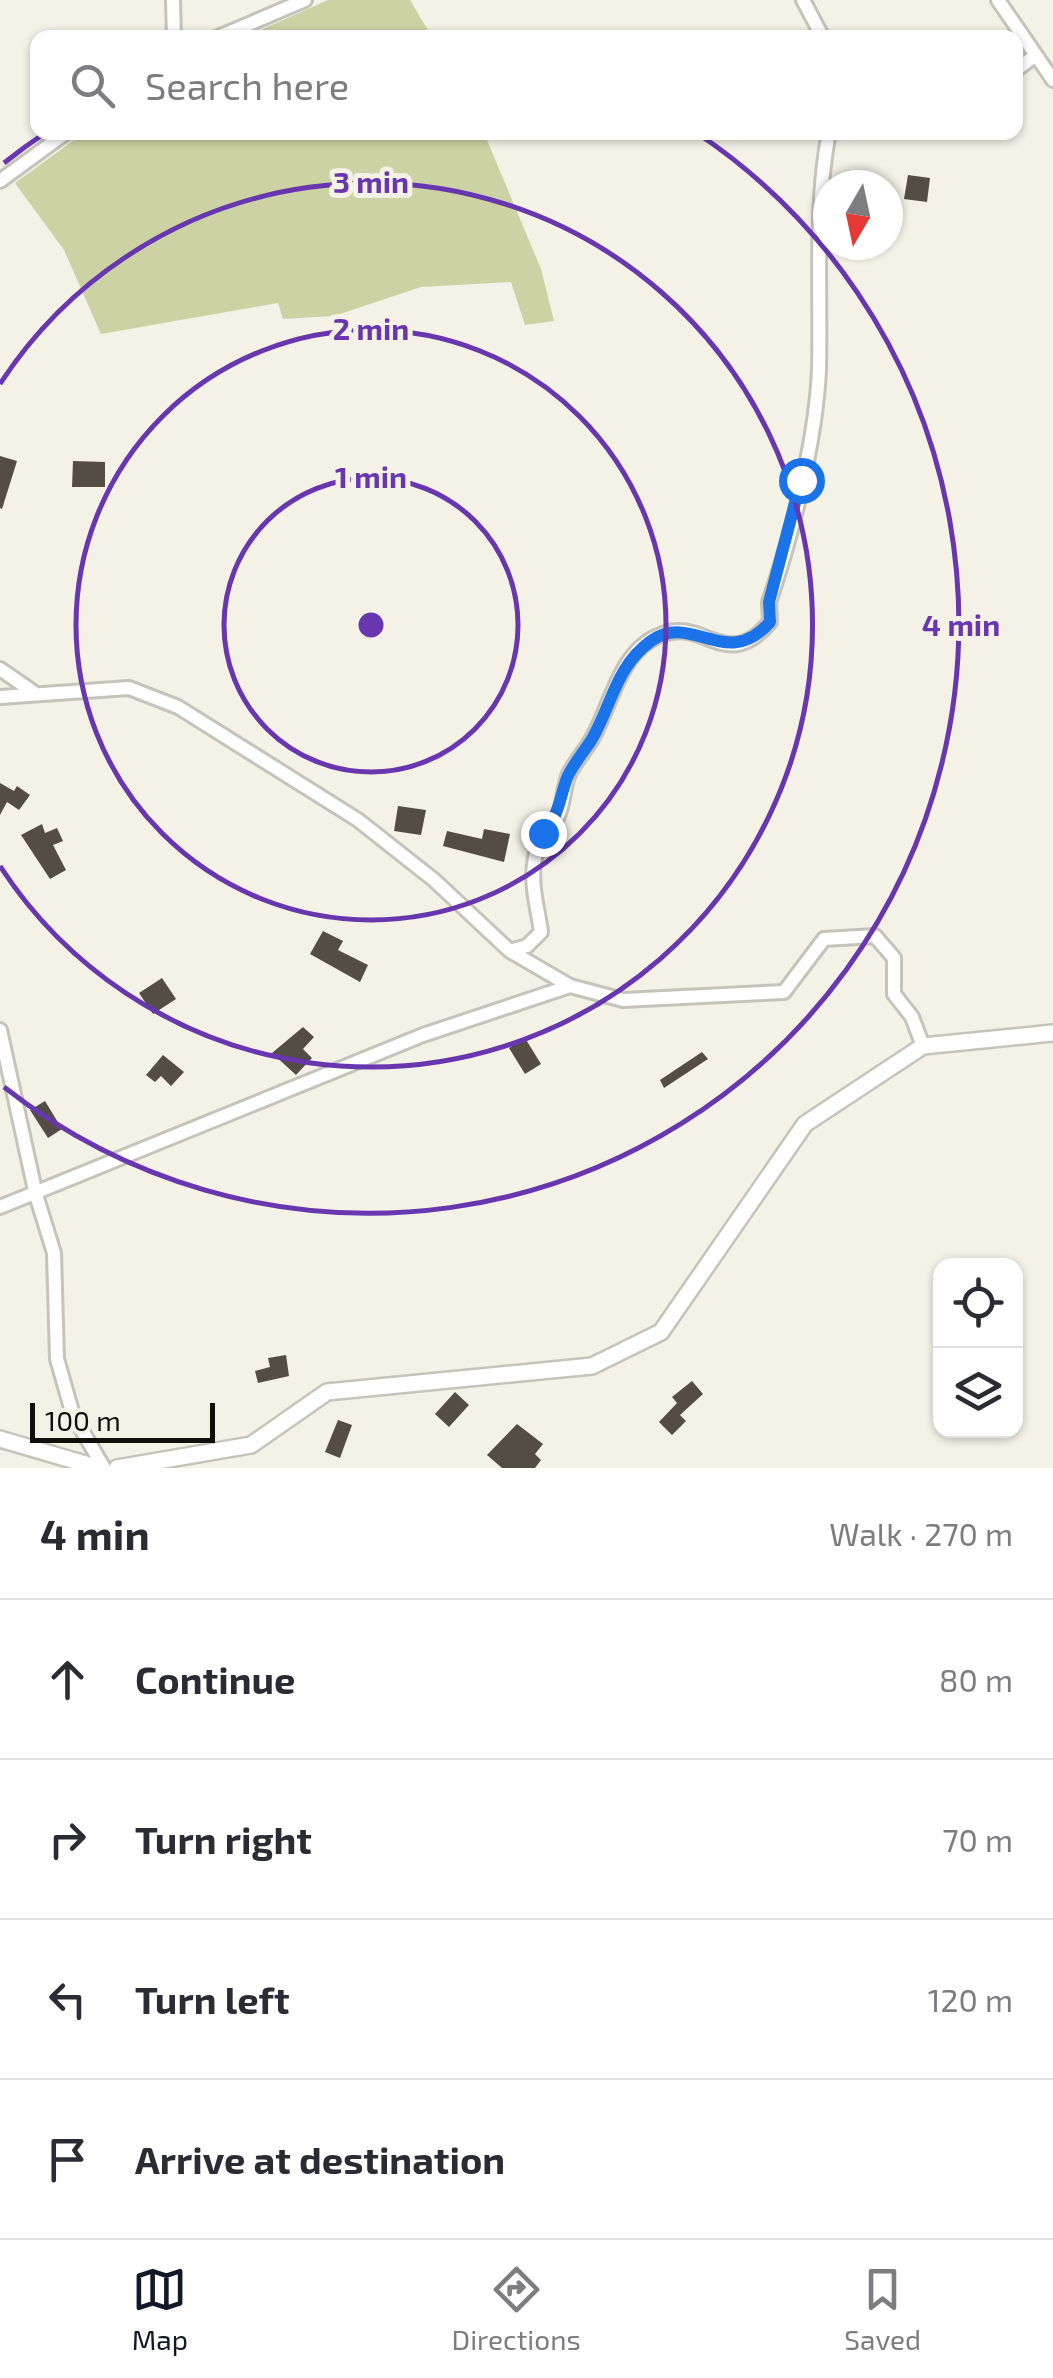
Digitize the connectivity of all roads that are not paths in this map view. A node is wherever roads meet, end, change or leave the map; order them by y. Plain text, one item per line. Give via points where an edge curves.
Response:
1 (173, 0) edge
2 (305, 0) edge
3 (803, 0) edge
4 (998, 0) edge
5 (174, 30) edge
6 (235, 30) edge
7 (819, 30) edge
8 (1019, 30) edge
9 (1023, 36) edge
10 (1036, 55) junction
11 (1023, 65) edge
12 (1053, 80) edge
13 (56, 140) edge
14 (828, 140) edge
15 (0, 180) edge
16 (0, 668) edge
17 (36, 694) junction
18 (0, 697) edge
19 (510, 952) junction
20 (570, 986) junction
21 (0, 1030) edge
22 (1053, 1033) edge
23 (923, 1046) junction
24 (3, 1052) edge
25 (36, 1195) junction
26 (0, 1207) edge
27 (0, 1439) edge
28 (55, 1462) edge
29 (102, 1468) edge
30 (117, 1468) edge

1 - 5 street
2 - 6 street
3 - 7 street
4 - 8 street
9 - 10 street
10 - 11 street
10 - 12 street
13 - 15 street
14 - 19 street via 819,368 770,622 738,646 669,631 622,668 538,847 533,893 541,932
16 - 17 street
17 - 18 street
17 - 19 street via 128,688 178,706 358,820
19 - 20 street
20 - 23 street via 623,1000 784,992 824,940 875,936 894,958 894,994
20 - 25 street via 422,1036
21 - 24 street
22 - 23 street
23 - 30 street via 806,1124 661,1332 592,1366 328,1392 251,1445
24 - 25 street
25 - 26 street
25 - 29 street via 54,1253 57,1359 73,1416
27 - 28 street
28 - 29 street

